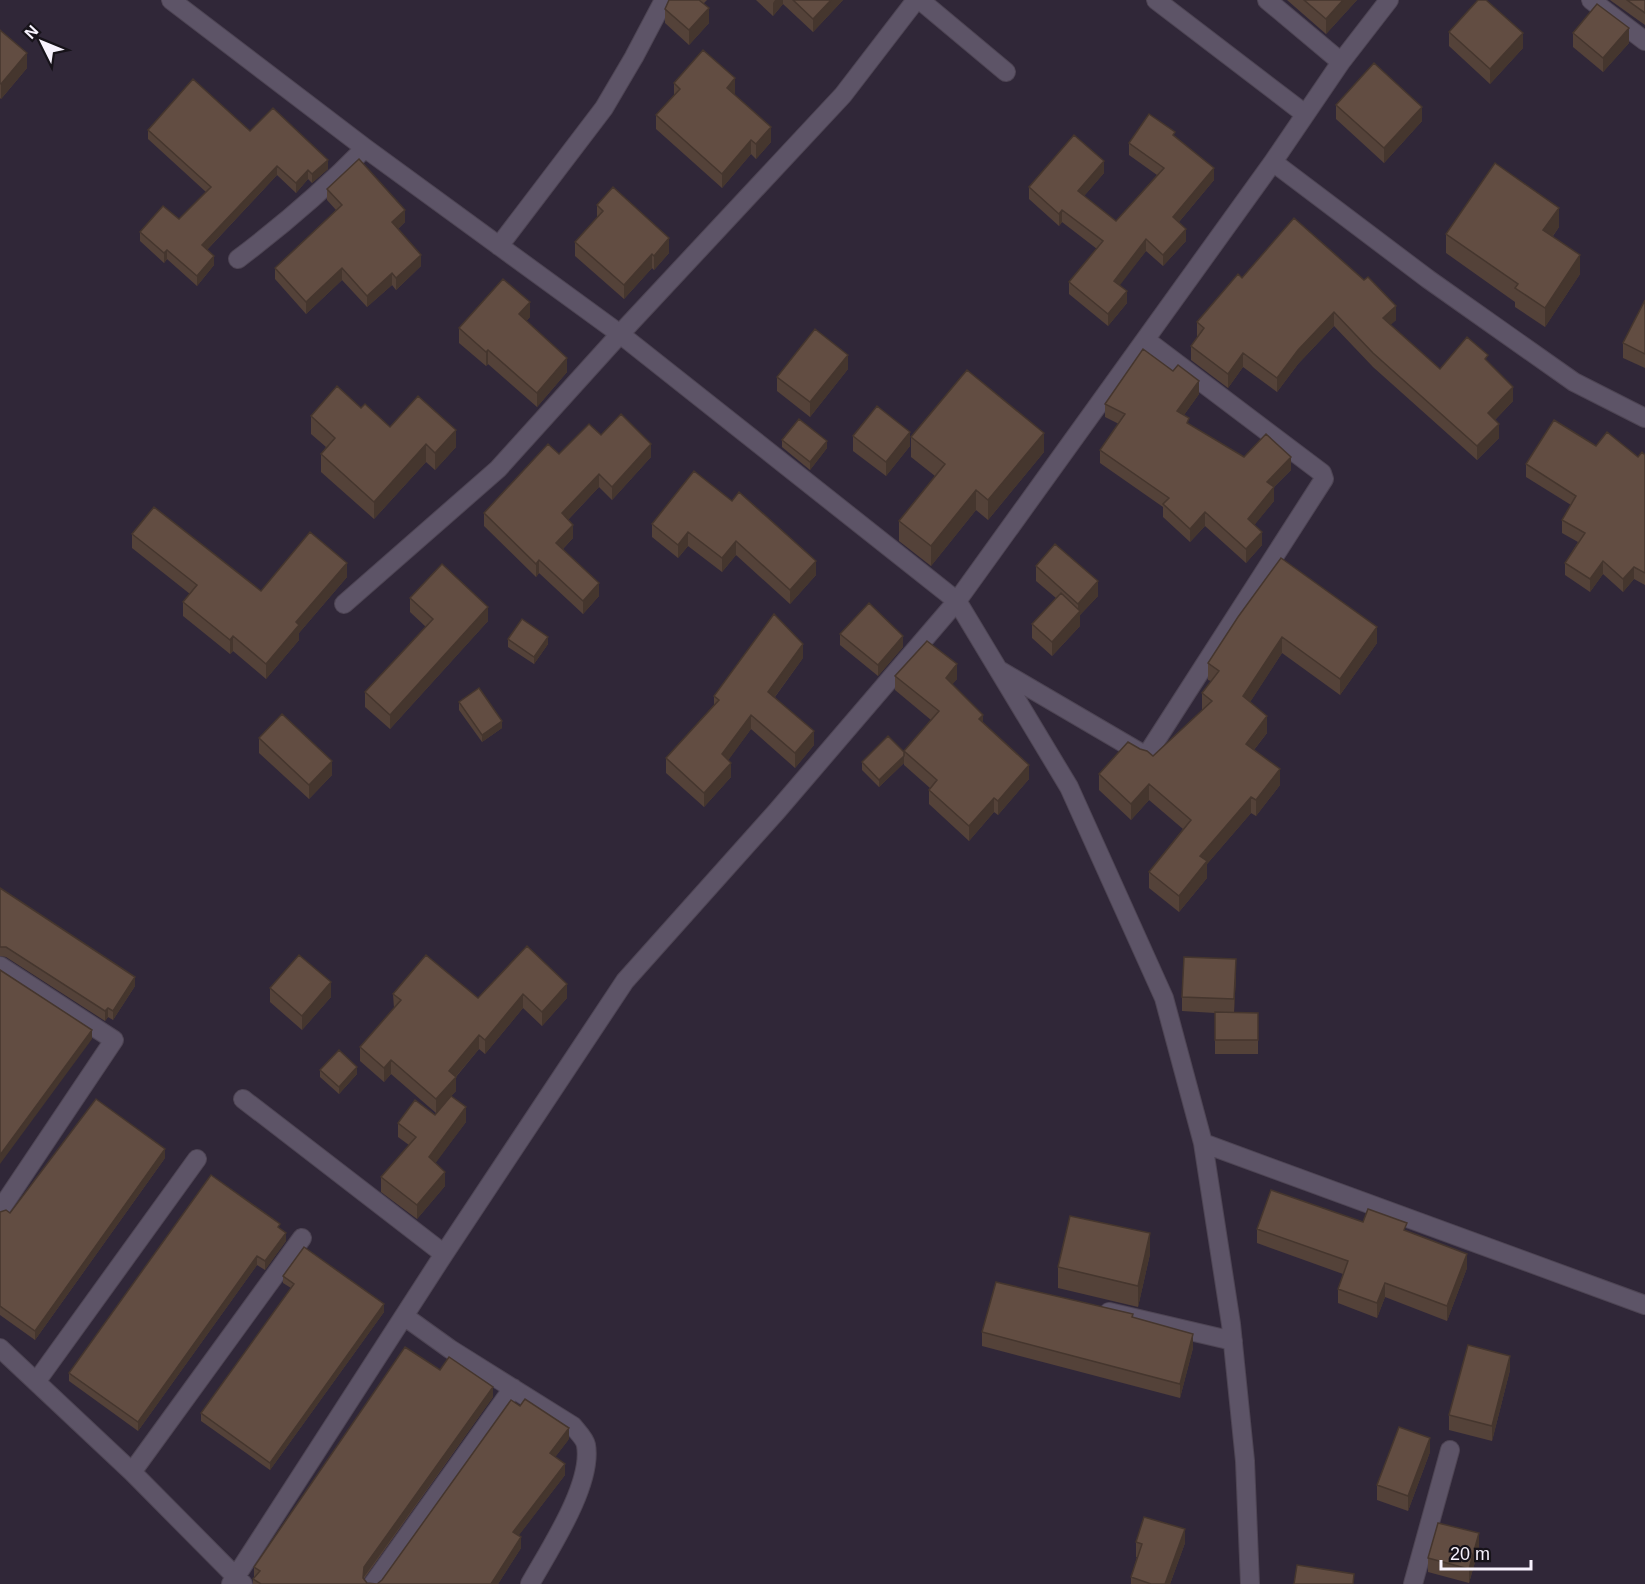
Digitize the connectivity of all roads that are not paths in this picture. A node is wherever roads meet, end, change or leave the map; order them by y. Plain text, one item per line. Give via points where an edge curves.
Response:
1 (171, 0) edge
2 (664, 0) edge
3 (918, 0) edge
4 (1156, 0) edge
5 (1268, 0) edge
6 (1389, 0) edge
7 (1591, 0) edge
8 (1645, 41) edge
9 (1341, 62) junction
10 (1006, 72) dead end
11 (1305, 114) junction
12 (365, 148) junction
13 (1273, 162) junction
14 (499, 246) junction
15 (238, 259) dead end
16 (620, 334) junction
17 (1146, 340) junction
18 (1645, 418) edge
19 (957, 601) junction
20 (344, 604) dead end
21 (998, 669) junction
22 (3, 976) edge
23 (243, 1099) dead end
24 (1203, 1143) junction
25 (197, 1159) dead end
26 (0, 1210) edge
27 (302, 1238) dead end
28 (444, 1254) junction
29 (1645, 1305) edge
30 (1096, 1309) edge
31 (404, 1316) junction
32 (1233, 1341) junction
33 (0, 1348) edge
34 (36, 1382) junction
35 (513, 1388) junction
36 (1450, 1450) dead end
37 (132, 1472) junction
38 (236, 1582) edge
39 (373, 1584) edge
40 (530, 1584) edge
41 (1250, 1584) edge
42 (1413, 1584) edge

1 - 12 street
2 - 14 street via 604,108
3 - 10 street
3 - 16 street via 843,95
4 - 11 street
5 - 9 street
6 - 9 street
7 - 8 street
9 - 11 street
11 - 13 street
12 - 14 street
12 - 15 street via 308,203
13 - 17 street
13 - 18 street via 1428,279 1574,381
14 - 16 street
16 - 19 street
16 - 20 street via 498,469
17 - 19 street
17 - 21 street via 1322,473 1324,479 1146,756
19 - 21 street
19 - 28 street via 625,981
21 - 24 street via 1069,787 1164,998
22 - 26 street via 114,1040
23 - 28 street
24 - 29 street
24 - 32 street
25 - 34 street
27 - 37 street
28 - 31 street
30 - 32 street
31 - 35 street
31 - 38 street
32 - 41 street via 1245,1461
33 - 34 street
34 - 37 street
35 - 39 street
35 - 40 street via 573,1426 586,1444 585,1472 577,1500
36 - 42 street
37 - 38 street

